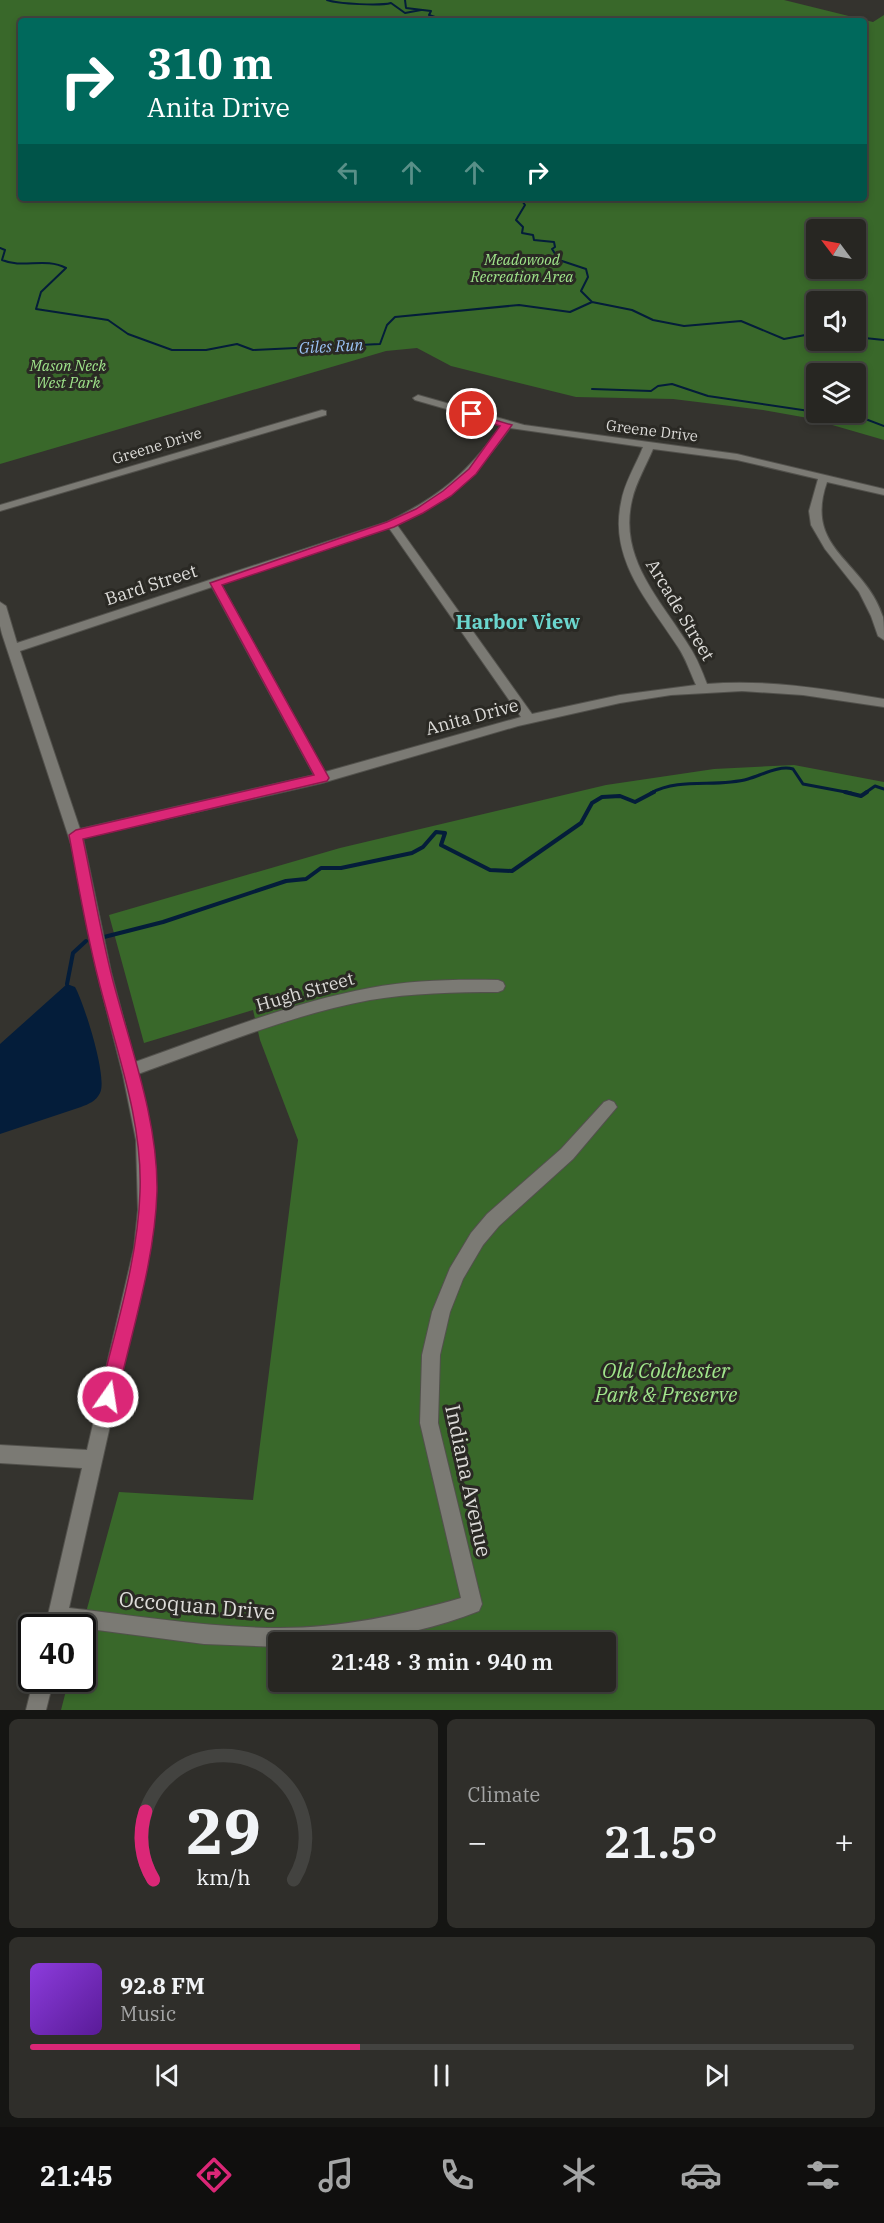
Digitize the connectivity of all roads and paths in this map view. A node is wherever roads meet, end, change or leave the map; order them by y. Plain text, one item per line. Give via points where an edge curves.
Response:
1 (418, 398) dead end
2 (322, 414) dead end
3 (507, 425) junction
4 (649, 446) junction
5 (824, 476) junction
6 (884, 492) edge
7 (0, 508) edge
8 (391, 524) junction
9 (215, 583) junction
10 (0, 606) edge
11 (884, 636) edge
12 (13, 650) junction
13 (704, 688) junction
14 (884, 703) edge
15 (530, 720) junction
16 (322, 778) junction
17 (76, 835) junction
18 (498, 986) dead end
19 (130, 1070) junction
20 (609, 1107) dead end
21 (0, 1454) edge
22 (94, 1460) junction
23 (472, 1605) joint
24 (59, 1614) edge
25 (96, 1625) edge
26 (40, 1692) edge
27 (36, 1710) edge

1 - 3 street, Greene Drive
2 - 7 street, Greene Drive
3 - 4 street, Greene Drive
3 - 8 street, Bard Street via 462,481 419,511
4 - 5 street, Greene Drive via 737,457
4 - 13 street, Arcade Street via 627,502 623,522 625,543 639,583 685,648
5 - 6 street, Greene Drive
5 - 11 street via 814,508 818,531 861,586
8 - 9 street, Bard Street
8 - 15 street
9 - 12 street, Bard Street
9 - 16 street
10 - 12 street
12 - 17 street
13 - 14 street, Anita Drive via 780,688
13 - 15 street, Anita Drive via 621,700
15 - 16 street, Anita Drive
16 - 17 street, Anita Drive
17 - 19 street via 104,973
18 - 19 street, Hugh Street via 425,987 345,999
19 - 22 street via 147,1159 146,1222
20 - 23 street, Indiana Avenue via 567,1154 477,1239 456,1274 441,1312 431,1355 429,1423
21 - 22 street
22 - 24 street
23 - 25 street, Occoquan Drive via 364,1631 289,1637
26 - 27 street

